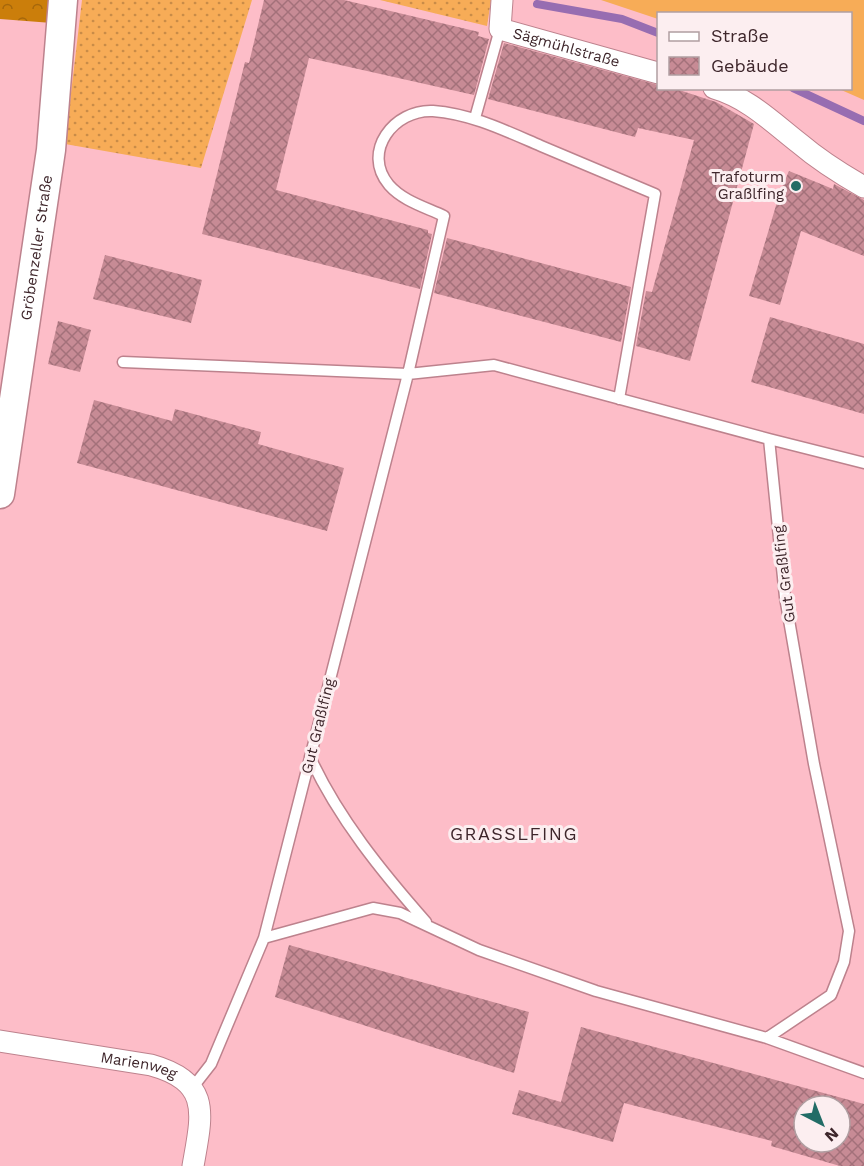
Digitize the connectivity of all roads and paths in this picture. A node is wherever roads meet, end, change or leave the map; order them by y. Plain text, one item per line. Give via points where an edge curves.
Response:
1 (62, 10) edge
2 (501, 15) edge
3 (657, 73) edge
4 (721, 90) edge
5 (475, 118) junction
6 (864, 187) edge
7 (123, 362) dead end
8 (408, 374) junction
9 (620, 399) junction
10 (769, 440) junction
11 (864, 463) edge
12 (0, 494) edge
13 (310, 757) junction
14 (428, 924) junction
15 (264, 938) junction
16 (767, 1038) junction
17 (0, 1041) edge
18 (864, 1073) edge
19 (193, 1087) junction
20 (193, 1166) edge

1 - 12 street, Gröbenzeller Straße via 51,150
2 - 3 street, Sägmühlstraße
2 - 5 lane
4 - 6 street via 765,113 799,143
5 - 8 lane, Gut Graßlfing via 430,111 404,117 385,133 378,150 379,168 388,184 403,197 444,216
5 - 9 lane via 655,195
7 - 8 lane
8 - 9 lane via 494,365
8 - 13 lane, Gut Graßlfing
9 - 10 lane
10 - 11 lane
10 - 16 lane, Gut Graßlfing via 785,597 849,931 844,962 831,995
13 - 14 lane via 326,791 360,840
13 - 15 lane, Gut Graßlfing
14 - 15 lane via 373,908
14 - 16 lane via 480,950 596,991
15 - 19 lane, Gut Graßlfing via 211,1064
16 - 18 lane
17 - 19 street, Marienweg via 151,1065 174,1071
19 - 20 street, Marienweg via 200,1121

